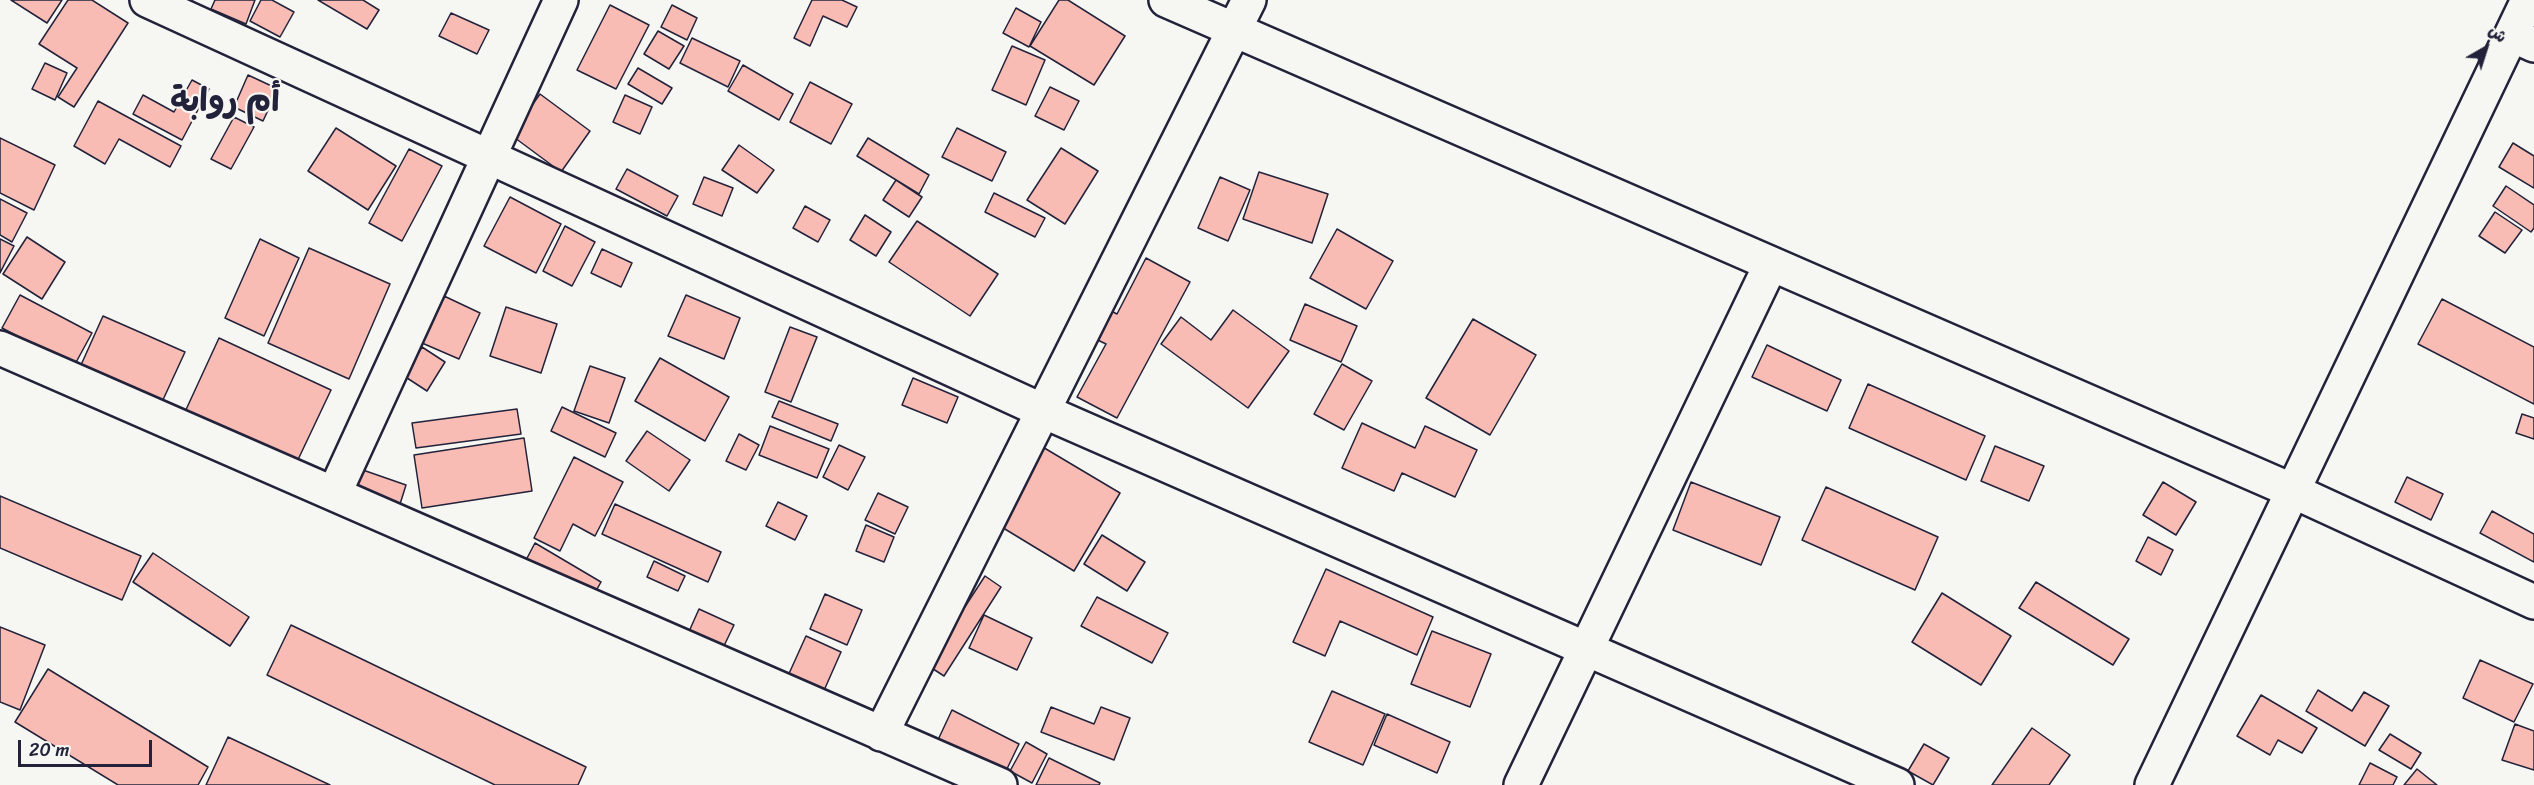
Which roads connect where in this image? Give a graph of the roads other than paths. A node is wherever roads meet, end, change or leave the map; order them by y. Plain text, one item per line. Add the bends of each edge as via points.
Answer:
1 (147, 0) edge
2 (561, 0) edge
3 (1167, 0) edge
4 (1249, 0) edge
5 (2529, 0) edge
6 (1234, 30) junction
7 (2523, 40) edge
8 (489, 158) junction
9 (1771, 264) junction
10 (0, 348) edge
11 (1043, 411) junction
12 (2294, 491) junction
13 (334, 494) junction
14 (2534, 602) edge
15 (1585, 648) junction
16 (881, 734) junction
17 (1000, 785) edge
18 (1521, 785) edge
19 (1897, 785) edge
20 (2152, 785) edge

1 - 8 street
2 - 8 street
3 - 6 street
4 - 6 street
5 - 7 street
6 - 9 street
6 - 11 street
7 - 12 street
8 - 11 street
8 - 13 street
9 - 12 street
9 - 15 street
10 - 13 street
11 - 15 street
11 - 16 street
12 - 14 street
12 - 20 street
13 - 16 street
15 - 18 street
15 - 19 street
16 - 17 street

